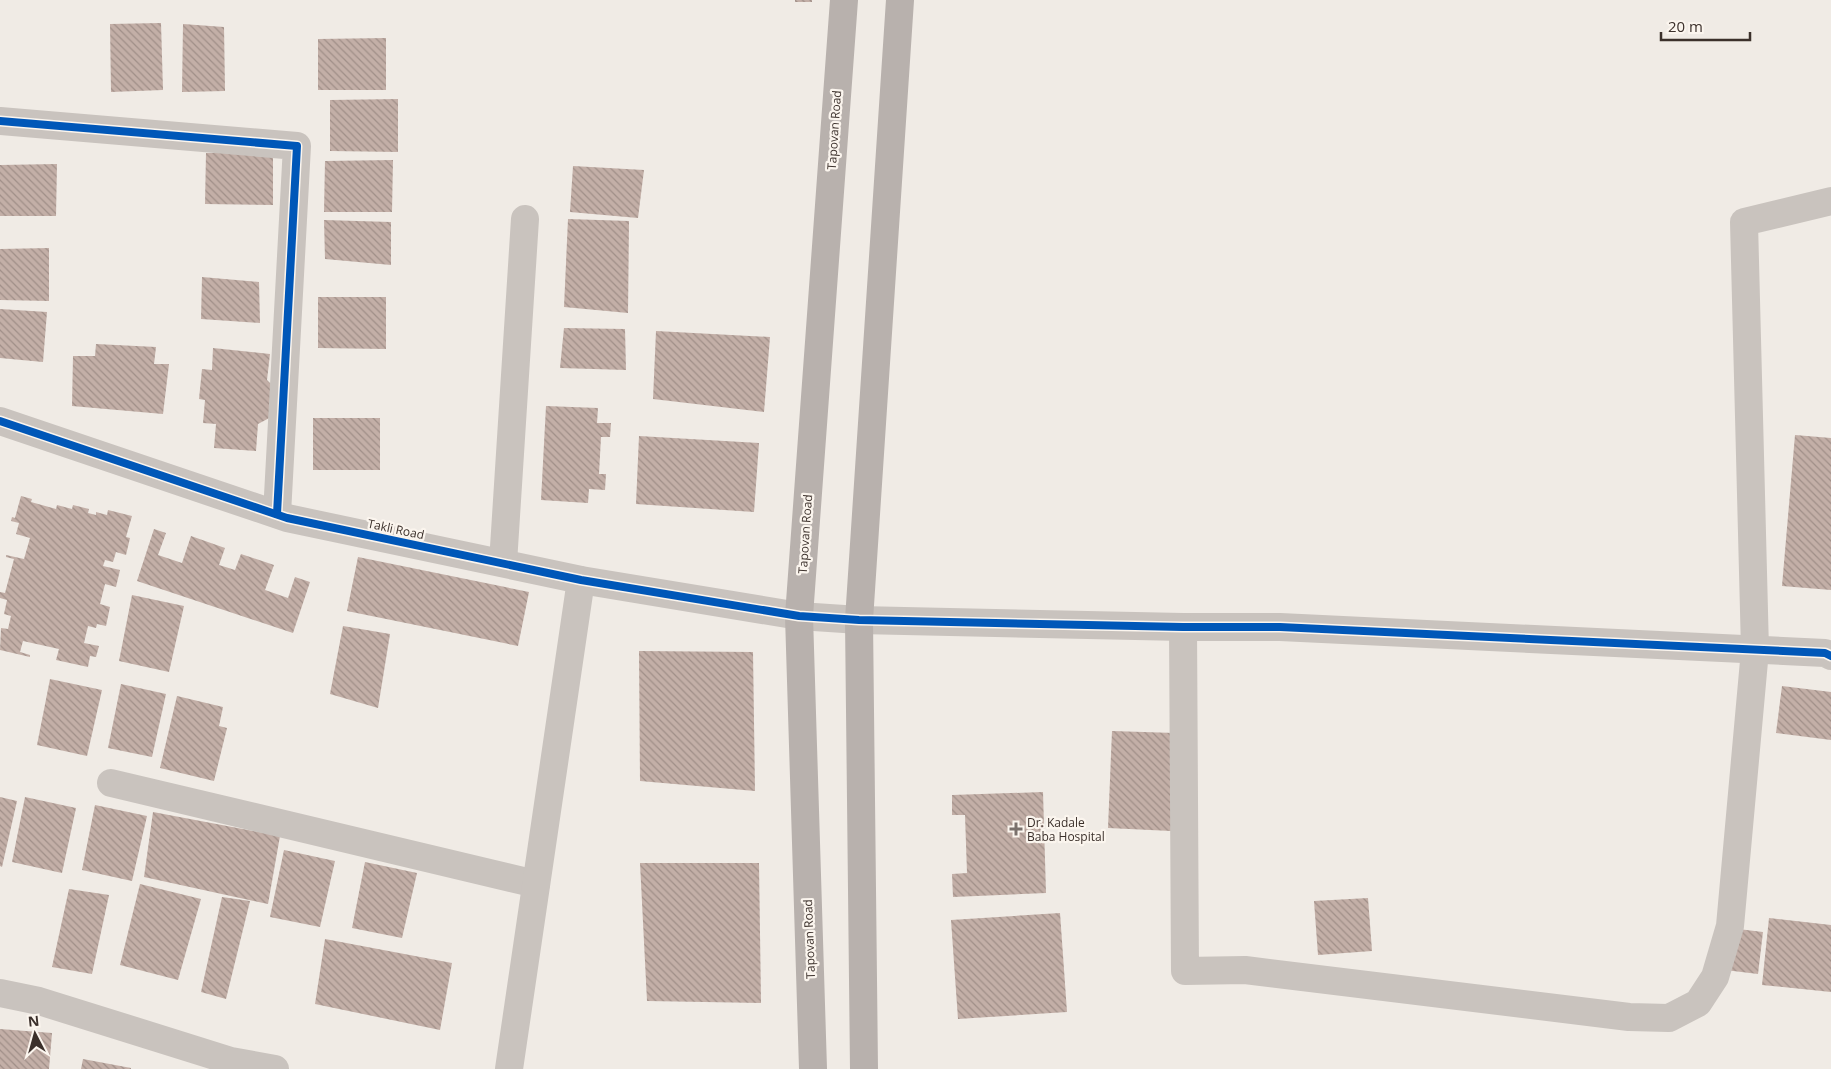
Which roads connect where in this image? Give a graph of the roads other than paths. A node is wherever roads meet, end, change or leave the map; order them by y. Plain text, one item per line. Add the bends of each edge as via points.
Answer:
1 (844, 0) edge
2 (900, 0) edge
3 (0, 121) edge
4 (1831, 201) edge
5 (524, 219) dead end
6 (0, 420) edge
7 (277, 514) junction
8 (503, 563) junction
9 (581, 580) junction
10 (799, 616) junction
11 (858, 620) junction
12 (1184, 628) junction
13 (1755, 650) junction
14 (1831, 656) edge
15 (111, 783) dead end
16 (536, 884) junction
17 (0, 992) edge
18 (230, 1065) edge
19 (275, 1069) edge
20 (509, 1069) edge
21 (813, 1069) edge
22 (864, 1069) edge

1 - 10 main road, Tapovan Road
2 - 11 main road
3 - 7 street via 296,146
4 - 13 street via 1744,222
5 - 8 street
6 - 7 street, Takli Road
7 - 8 street, Takli Road
8 - 9 street, Takli Road
9 - 10 street, Takli Road
9 - 16 street
10 - 11 street, Takli Road
10 - 21 main road, Tapovan Road
11 - 12 street, Takli Road
11 - 22 main road
12 - 13 street, Takli Road via 1280,627
12 - 13 street via 1185,971 1245,970 1629,1017 1669,1018 1698,1003 1715,977 1730,926
13 - 14 street, Takli Road via 1825,653
15 - 16 street
16 - 20 street
17 - 18 street via 39,1001
18 - 19 street

